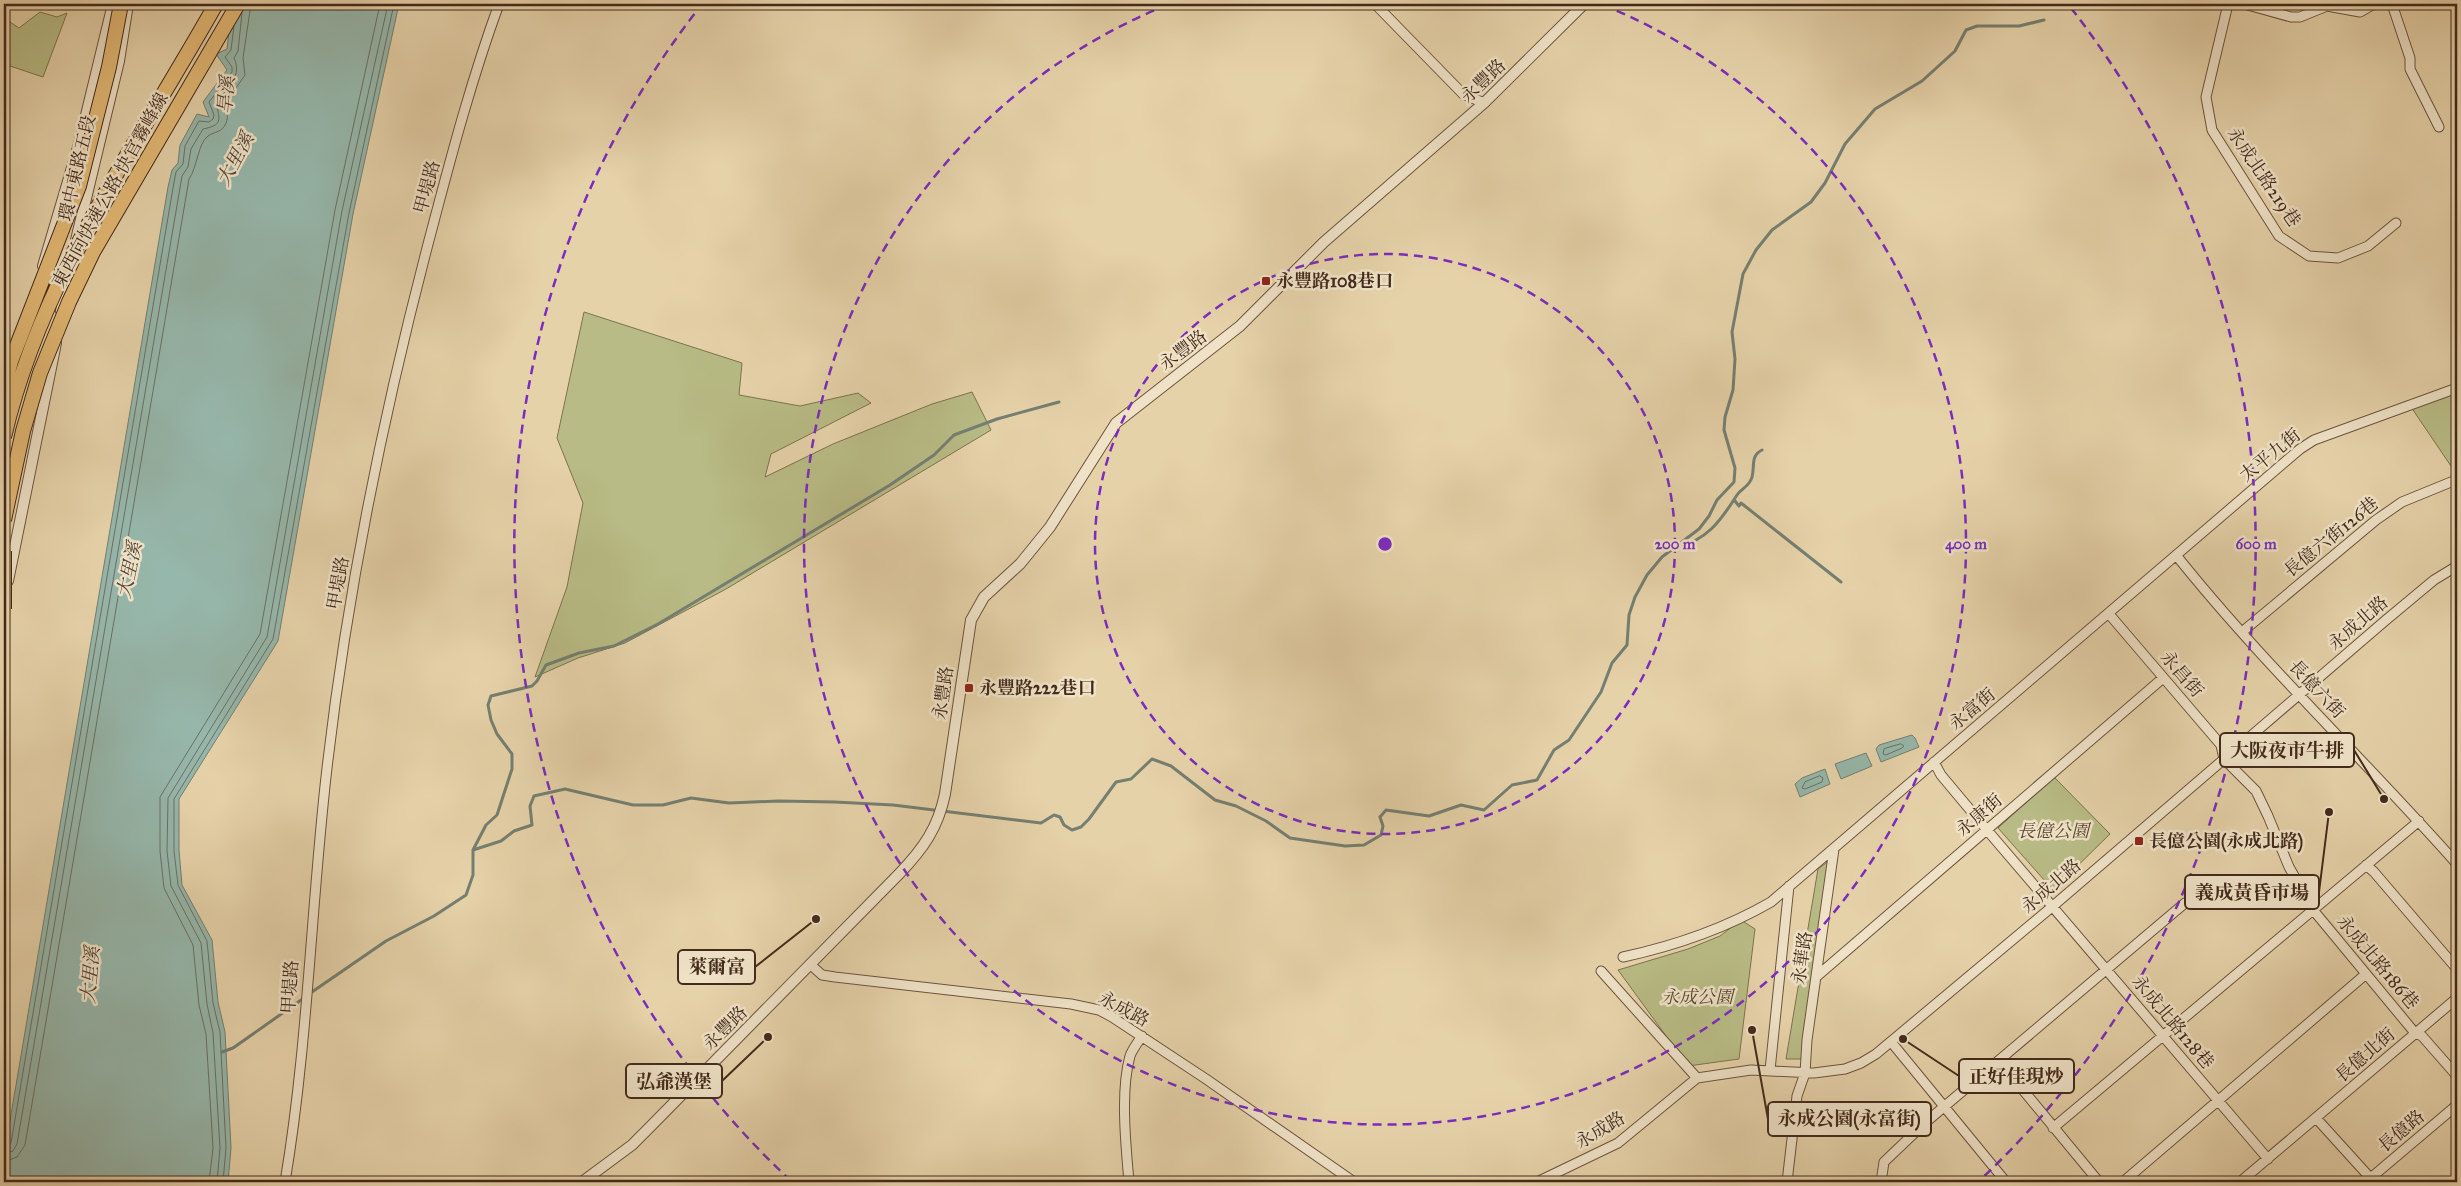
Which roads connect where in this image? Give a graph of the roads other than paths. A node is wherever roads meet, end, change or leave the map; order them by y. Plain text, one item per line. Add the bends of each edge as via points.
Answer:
1 (113, 4) edge
2 (121, 4) edge
3 (128, 4) edge
4 (216, 4) edge
5 (238, 4) edge
6 (499, 4) edge
7 (1375, 4) edge
8 (1584, 4) edge
9 (2228, 4) edge
10 (2244, 4) edge
11 (2374, 4) edge
12 (2392, 4) edge
13 (1484, 103) junction
14 (2439, 127) dead end
15 (2396, 223) dead end
16 (37, 290) junction
17 (62, 301) junction
18 (4, 388) edge
19 (2457, 388) edge
20 (4, 420) edge
21 (4, 437) edge
22 (2451, 482) dead end
23 (4, 520) edge
24 (4, 552) edge
25 (2176, 555) junction
26 (2457, 566) edge
27 (4, 604) edge
28 (4, 609) edge
29 (2109, 614) junction
30 (2242, 632) junction
31 (2163, 678) junction
32 (2300, 694) junction
33 (2224, 759) junction
34 (1934, 762) junction
35 (2419, 821) junction
36 (1987, 830) junction
37 (1834, 849) junction
38 (2457, 864) edge
39 (2366, 865) junction
40 (1789, 886) junction
41 (2185, 903) dead end
42 (2053, 906) junction
43 (2314, 911) junction
44 (1623, 957) dead end
45 (810, 964) junction
46 (2106, 968) junction
47 (2457, 969) edge
48 (1601, 971) dead end
49 (2366, 974) junction
50 (1816, 977) junction
51 (2457, 998) edge
52 (2416, 1033) junction
53 (2163, 1035) junction
54 (1142, 1036) junction
55 (1892, 1043) junction
56 (1999, 1061) junction
57 (1770, 1070) junction
58 (1805, 1073) junction
59 (2457, 1076) edge
60 (1697, 1078) junction
61 (2218, 1100) junction
62 (2457, 1105) edge
63 (1945, 1106) junction
64 (2316, 1118) junction
65 (2053, 1128) junction
66 (2268, 1159) junction
67 (2370, 1181) edge
68 (284, 1182) edge
69 (582, 1182) edge
70 (1129, 1182) edge
71 (1354, 1182) edge
72 (1537, 1182) edge
73 (1787, 1182) edge
74 (1881, 1182) edge
75 (2006, 1182) edge
76 (2099, 1182) edge
77 (2123, 1182) edge
78 (2240, 1182) edge

1 - 16 street, 環中東路五段 via 79,144 47,246
2 - 18 highway, bridge via 79,186 11,361
3 - 17 street, 環中東路五段 via 119,61
4 - 21 highway, 東西向快速公路 快官霧峰線, bridge via 106,190 53,294 16,388
5 - 23 highway, 東西向快速公路 快官霧峰線, bridge via 98,244 69,302 37,381
6 - 68 street, 甲堤路 via 468,96 413,300 354,579 327,766 298,1091
7 - 13 street via 1463,94
8 - 13 street, 永豐路
9 - 15 street, 永成北路219巷 via 2206,97 2212,130 2279,236 2309,256 2338,258 2368,246
10 - 11 street via 2300,17 2334,5 2360,12
12 - 14 street via 2410,58 2410,69
13 - 45 street, 永豐路 via 1324,242 1240,326 1110,431 1050,527 1020,564 984,597 971,620 939,819 920,852
16 - 17 street
16 - 20 street, 環中東路五段
17 - 27 street, 環中東路五段 via 53,365
19 - 25 street, 太平九街 via 2305,445
22 - 30 street, 長億六街126巷 via 2402,502 2376,520
24 - 28 highway, bridge
25 - 29 street, 永富街
25 - 30 street, 長億六街
26 - 32 street, 永成北路 via 2417,593
29 - 31 street, 永昌街
29 - 34 street, 永富街
30 - 32 street, 長億六街
31 - 33 street, 永昌街 via 2221,745
31 - 36 street, 永康街
32 - 33 street, 永成北路
32 - 35 street, 長億六街
33 - 42 street, 永成北路
33 - 43 street, 永成北路186巷 via 2256,791 2289,868
34 - 36 street, 永成北路128巷
34 - 37 street, 永富街
35 - 38 street, 長億六街
35 - 39 street
36 - 42 street, 永成北路128巷
36 - 50 street, 永康街
37 - 40 street, 永富街
37 - 50 street, 永華路
39 - 43 street via 2320,902
39 - 47 street
40 - 44 street, 永富街 via 1771,902 1727,924
40 - 57 street
41 - 46 street
42 - 46 street, 永成北路128巷
42 - 55 street, 永成北路
43 - 49 street, 永成北路186巷
43 - 53 street
45 - 54 street, 永成路 via 822,975 835,977 1086,1006 1112,1017
45 - 69 street, 永豐路 via 632,1145
46 - 53 street, 永成北路128巷
46 - 56 street
48 - 60 street
49 - 52 street, 永成北路186巷
49 - 61 street
50 - 58 street, 永華路
51 - 52 street, 長億北街
52 - 59 street, 永成北路186巷
52 - 64 street, 長億北街
53 - 61 street, 永成北路128巷
53 - 65 street
54 - 70 street via 1130,1056 1126,1095 1124,1126
54 - 71 street, 永成路
55 - 58 street, 永成北路 via 1861,1063
55 - 63 street
56 - 63 street
56 - 65 street
57 - 58 street, 永成路
57 - 60 street, 永成路 via 1744,1070
58 - 73 street via 1797,1096
60 - 72 street, 永成路 via 1618,1143
61 - 66 street, 永成北路128巷
61 - 77 street
62 - 67 street, 長億路
63 - 74 street via 1884,1162
63 - 75 street
64 - 66 street, 長億北街
64 - 67 street
65 - 76 street
66 - 78 street, 長億北街

